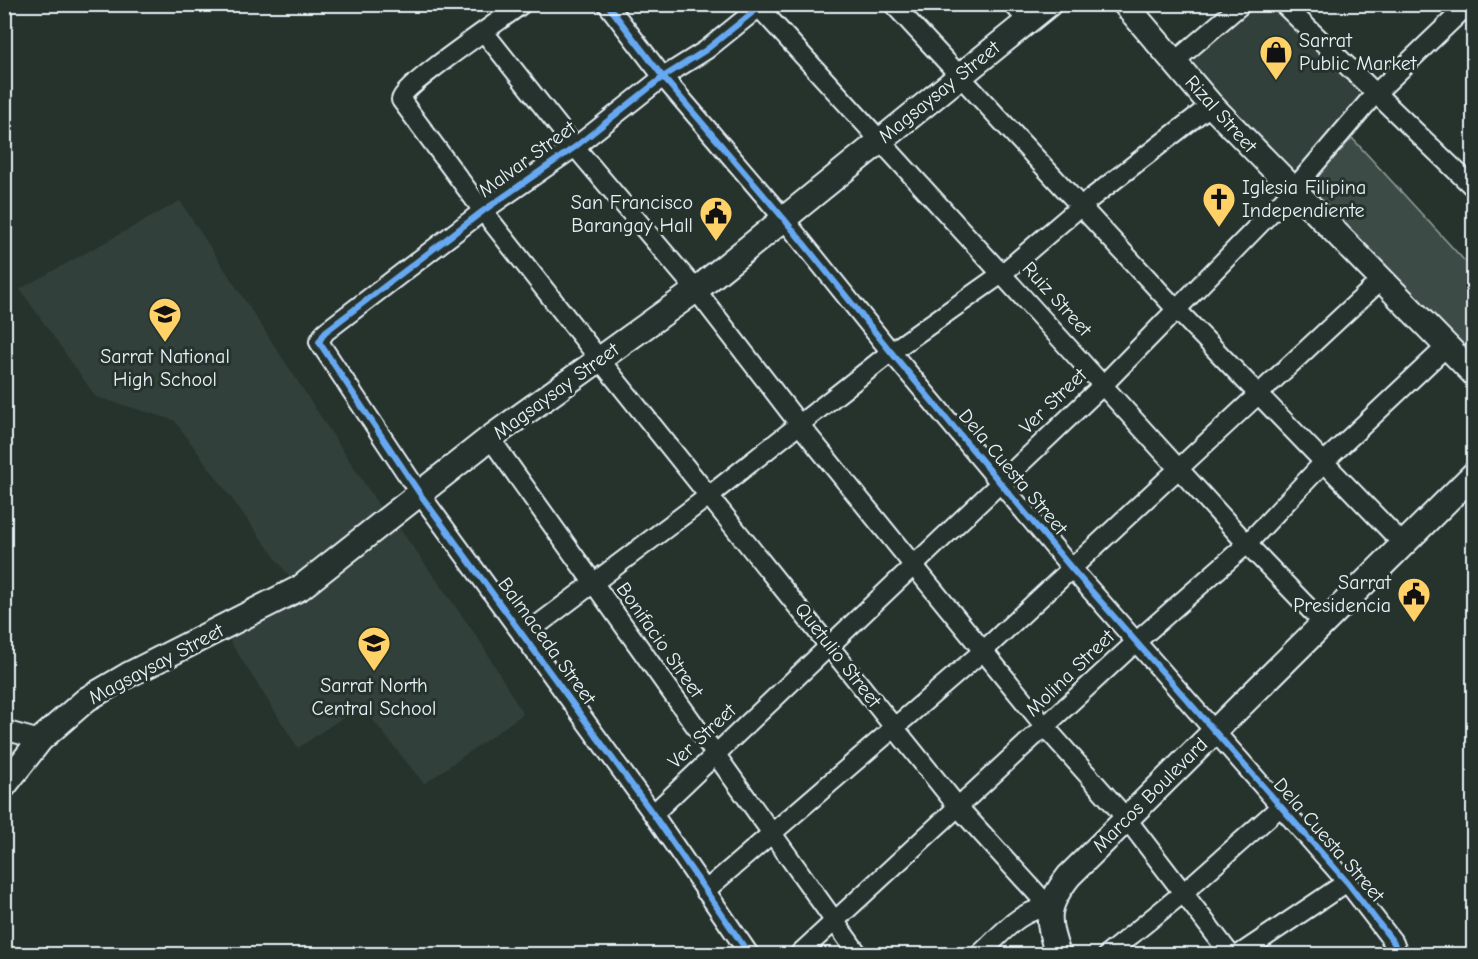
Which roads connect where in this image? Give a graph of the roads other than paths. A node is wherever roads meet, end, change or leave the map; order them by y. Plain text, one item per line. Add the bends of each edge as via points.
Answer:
1 (522, 4) edge
2 (608, 4) edge
3 (893, 4) edge
4 (1048, 4) edge
5 (1125, 4) edge
6 (1242, 4) edge
7 (1283, 4) edge
8 (1469, 4) edge
9 (759, 6) edge
10 (1020, 12) edge
11 (484, 32) junction
12 (1174, 62) junction
13 (959, 74) junction
14 (663, 77) junction
15 (1374, 95) junction
16 (1211, 105) junction
17 (881, 139) junction
18 (575, 147) junction
19 (1473, 188) edge
20 (1292, 191) junction
21 (1081, 206) junction
22 (483, 211) junction
23 (784, 219) junction
24 (1003, 273) junction
25 (1382, 280) junction
26 (696, 290) junction
27 (1176, 309) junction
28 (1447, 346) junction
29 (320, 347) joint
30 (891, 352) junction
31 (600, 360) junction
32 (1473, 374) edge
33 (1103, 385) junction
34 (1258, 393) junction
35 (799, 424) junction
36 (490, 438) junction
37 (1324, 462) junction
38 (1181, 470) junction
39 (1473, 474) edge
40 (1000, 482) junction
41 (420, 494) junction
42 (710, 495) junction
43 (1247, 544) junction
44 (1403, 544) junction
45 (914, 566) junction
46 (1073, 570) junction
47 (593, 585) junction
48 (1324, 624) junction
49 (523, 636) junction
50 (1137, 642) junction
51 (831, 645) junction
52 (983, 651) junction
53 (896, 728) junction
54 (1047, 728) junction
55 (4, 730) edge
56 (1213, 732) junction
57 (40, 740) junction
58 (714, 756) junction
59 (4, 786) edge
60 (958, 807) junction
61 (1280, 807) junction
62 (653, 814) junction
63 (1126, 819) junction
64 (771, 835) junction
65 (1347, 882) junction
66 (705, 891) junction
67 (1183, 893) junction
68 (1050, 908) junction
69 (835, 922) junction
70 (749, 954) edge
71 (799, 954) edge
72 (858, 954) edge
73 (980, 954) edge
74 (1058, 954) edge
75 (1108, 954) edge
76 (1230, 954) edge
77 (1240, 954) edge
78 (1398, 954) edge

1 - 11 street
2 - 14 street, Dela Cuesta Street
3 - 13 street
4 - 10 main road, Magsaysay Street
5 - 12 main road, Rizal Street
6 - 12 street
7 - 15 street
8 - 15 street, Ver Street
9 - 14 street, Malvar Street via 706,50
9 - 17 street, Ruiz Street
10 - 13 main road, Magsaysay Street
11 - 18 street
11 - 22 street, Quetulio Street via 430,70 401,97
12 - 16 main road, Rizal Street
13 - 17 main road, Magsaysay Street
13 - 21 street
14 - 18 street, Malvar Street
14 - 23 street, Dela Cuesta Street
15 - 19 street
15 - 20 street, Ver Street
16 - 20 main road, Rizal Street
16 - 21 street
17 - 23 main road, Magsaysay Street
17 - 24 street, Ruiz Street
18 - 22 street, Malvar Street
18 - 26 street
20 - 25 main road, Rizal Street
20 - 27 street, Ver Street
21 - 24 street
21 - 27 street
22 - 29 street, Malvar Street via 325,332
22 - 31 street, Quetulio Street
23 - 26 main road, Magsaysay Street
23 - 30 street, Dela Cuesta Street
24 - 30 street
24 - 33 street, Ruiz Street
25 - 28 main road, Rizal Street
25 - 34 street
26 - 31 main road, Magsaysay Street
26 - 35 street
27 - 33 street, Ver Street
27 - 34 street
28 - 32 main road, Rizal Street
28 - 37 street, Molina Street
29 - 41 street, Balmaceda Street
30 - 35 street
30 - 40 street, Dela Cuesta Street
31 - 36 main road, Magsaysay Street
31 - 42 street, Quetulio Street
33 - 38 street, Ruiz Street
33 - 40 street, Ver Street
34 - 37 street
34 - 38 street
35 - 42 street
35 - 45 street
36 - 41 main road, Magsaysay Street
36 - 47 street, Bonifacio Street
37 - 43 street, Molina Street
37 - 44 street
38 - 43 street, Ruiz Street
38 - 46 street
39 - 44 main road, Marcos Boulevard
40 - 45 street, Ver Street
40 - 46 street, Dela Cuesta Street
41 - 49 street, Balmaceda Street
41 - 57 main road, Magsaysay Street via 300,588 103,689
42 - 47 street
42 - 51 street, Quetulio Street
43 - 48 street, Ruiz Street
43 - 50 street, Molina Street
44 - 48 main road, Marcos Boulevard
45 - 51 street, Ver Street
45 - 52 street
46 - 50 street, Dela Cuesta Street
46 - 52 street
47 - 49 street
47 - 58 street, Bonifacio Street
48 - 56 main road, Marcos Boulevard
49 - 62 street, Balmaceda Street
50 - 54 street, Molina Street
50 - 56 street, Dela Cuesta Street
51 - 53 street, Quetulio Street
51 - 58 street, Ver Street
52 - 53 street
52 - 54 street
53 - 60 street, Quetulio Street
53 - 64 street
54 - 60 street, Molina Street
54 - 63 street
55 - 57 street
56 - 61 street, Dela Cuesta Street
56 - 63 main road, Marcos Boulevard
57 - 59 main road, Magsaysay Street
58 - 62 street, Ver Street
58 - 64 street, Bonifacio Street
60 - 68 street, Quetulio Street
60 - 69 street, Molina Street
61 - 65 street, Dela Cuesta Street
61 - 67 street
62 - 66 street, Balmaceda Street
63 - 67 street
63 - 68 main road, Marcos Boulevard via 1069,876 1053,896
64 - 66 street
64 - 69 street, Bonifacio Street
65 - 77 street
65 - 78 street, Dela Cuesta Street via 1394,943
66 - 70 street, Balmaceda Street
67 - 75 street
67 - 76 street
68 - 73 street via 1025,913
68 - 74 main road via 1049,926
69 - 71 street, Molina Street
69 - 72 street, Bonifacio Street

